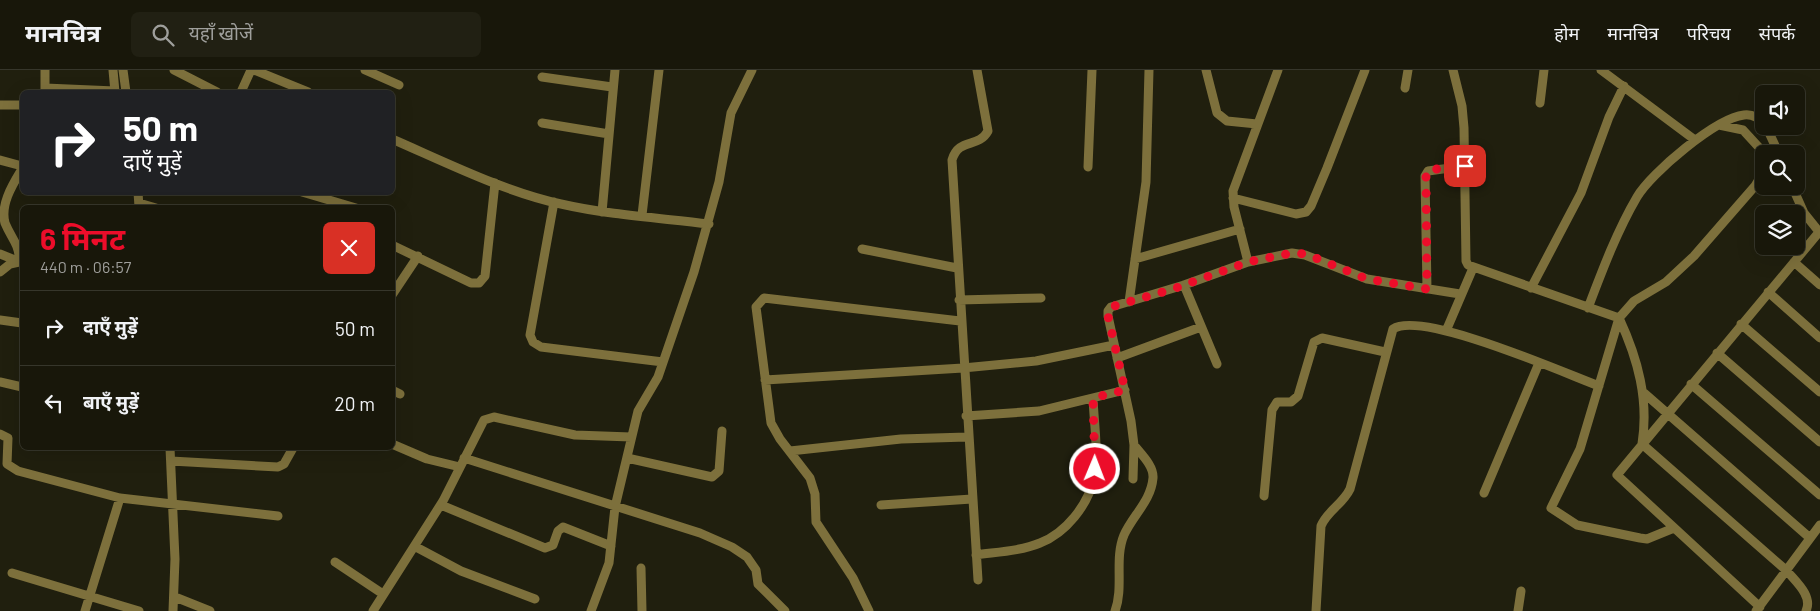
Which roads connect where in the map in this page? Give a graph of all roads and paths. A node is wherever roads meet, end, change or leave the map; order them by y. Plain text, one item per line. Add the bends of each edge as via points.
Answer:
1 (45, 70) edge
2 (113, 70) edge
3 (174, 70) edge
4 (252, 70) edge
5 (365, 70) edge
6 (615, 70) edge
7 (659, 70) edge
8 (752, 70) edge
9 (977, 70) edge
10 (1092, 70) edge
11 (1149, 70) edge
12 (1206, 70) edge
13 (1278, 70) edge
14 (1365, 70) edge
15 (1408, 70) edge
16 (1453, 70) edge
17 (1544, 70) edge
18 (1601, 70) edge
19 (126, 72) edge
20 (542, 77) dead end
21 (399, 85) dead end
22 (1624, 86) junction
23 (612, 87) junction
24 (1405, 88) dead end
25 (45, 90) edge
26 (115, 90) edge
27 (126, 90) edge
28 (213, 90) edge
29 (242, 90) edge
30 (303, 90) edge
31 (1540, 103) dead end
32 (0, 105) edge
33 (20, 105) edge
34 (1755, 117) edge
35 (542, 123) dead end
36 (1257, 124) junction
37 (1719, 125) junction
38 (609, 134) junction
39 (1695, 140) junction
40 (395, 141) edge
41 (1756, 145) edge
42 (0, 160) edge
43 (1465, 166) junction
44 (20, 167) edge
45 (1088, 167) dead end
46 (20, 172) edge
47 (496, 183) junction
48 (1755, 186) edge
49 (312, 195) edge
50 (1796, 195) edge
51 (1233, 198) junction
52 (554, 202) junction
53 (346, 205) edge
54 (602, 212) junction
55 (642, 215) junction
56 (709, 224) junction
57 (1240, 230) junction
58 (1820, 232) edge
59 (395, 246) edge
60 (862, 249) dead end
61 (0, 254) edge
62 (20, 256) edge
63 (418, 256) junction
64 (1135, 259) junction
65 (20, 262) edge
66 (20, 262) edge
67 (1248, 262) junction
68 (1794, 262) junction
69 (957, 268) junction
70 (1473, 268) junction
71 (0, 272) edge
72 (1184, 285) junction
73 (1820, 285) edge
74 (1531, 288) junction
75 (1427, 289) junction
76 (395, 290) edge
77 (1768, 292) junction
78 (1460, 294) junction
79 (1041, 298) dead end
80 (959, 300) junction
81 (1130, 302) junction
82 (1588, 308) junction
83 (1619, 318) junction
84 (0, 320) edge
85 (960, 321) junction
86 (20, 323) edge
87 (1741, 324) junction
88 (1201, 326) junction
89 (1446, 331) junction
90 (1820, 338) edge
91 (1114, 346) junction
92 (1385, 352) junction
93 (1717, 353) junction
94 (1117, 358) junction
95 (663, 362) junction
96 (1539, 363) junction
97 (1217, 364) dead end
98 (963, 368) junction
99 (765, 380) junction
100 (0, 382) edge
101 (1691, 384) junction
102 (1599, 386) junction
103 (20, 387) edge
104 (1125, 390) junction
105 (1820, 392) edge
106 (1644, 393) junction
107 (1093, 398) junction
108 (1667, 413) junction
109 (966, 416) junction
110 (722, 431) dead end
111 (0, 434) edge
112 (631, 437) junction
113 (967, 437) junction
114 (1820, 442) edge
115 (1642, 444) junction
116 (395, 445) edge
117 (1134, 445) junction
118 (170, 450) edge
119 (291, 450) edge
120 (790, 451) junction
121 (464, 458) junction
122 (627, 458) junction
123 (171, 461) junction
124 (460, 467) junction
125 (1133, 479) dead end
126 (1484, 493) dead end
127 (1820, 495) edge
128 (1264, 496) dead end
129 (120, 498) junction
130 (972, 499) junction
131 (171, 503) junction
132 (881, 505) dead end
133 (441, 506) junction
134 (615, 507) junction
135 (278, 516) dead end
136 (1820, 525) edge
137 (1674, 528) junction
138 (1810, 538) junction
139 (611, 546) junction
140 (416, 547) junction
141 (976, 556) junction
142 (335, 562) dead end
143 (641, 568) dead end
144 (1788, 571) junction
145 (12, 573) dead end
146 (978, 580) dead end
147 (1521, 591) dead end
148 (382, 594) junction
149 (90, 596) junction
150 (175, 597) junction
151 (535, 600) dead end
152 (1758, 609) edge
153 (1810, 609) edge
154 (85, 611) edge
155 (139, 611) edge
156 (173, 611) edge
157 (210, 611) edge
158 (373, 611) edge
159 (591, 611) edge
160 (642, 611) edge
161 (785, 611) edge
162 (869, 611) edge
163 (1115, 611) edge
164 (1316, 611) edge
165 (1518, 611) edge

1 - 25 street
2 - 26 street
3 - 28 street
4 - 29 street
4 - 30 street
5 - 21 street
6 - 23 street
7 - 55 street
8 - 56 street via 731,113
9 - 69 street via 988,126 985,136 960,146 952,160
10 - 45 street
11 - 64 street via 1146,182
12 - 36 street via 1217,114 1227,120
13 - 36 street
14 - 51 street via 1327,168 1306,212 1296,214
15 - 24 street
16 - 43 street via 1462,106
17 - 31 street
18 - 22 street
19 - 27 street
20 - 23 street
22 - 39 street
22 - 74 street via 1581,193
23 - 38 street
32 - 33 street
34 - 37 street via 1745,114
35 - 38 street
36 - 51 street via 1235,183
37 - 39 street
37 - 41 street via 1742,130
38 - 54 street
39 - 82 street via 1654,176 1636,198
40 - 47 street
42 - 44 street
43 - 70 street via 1466,261
43 - 75 street via 1428,170 1426,176
46 - 62 street via 3,206 4,221 18,244
47 - 52 street
47 - 63 street via 483,281 470,283
48 - 83 street via 1694,256 1666,282 1634,301
49 - 53 street
50 - 58 street via 1804,214
51 - 57 street
52 - 54 street
52 - 95 street via 530,335 533,342 541,347
54 - 55 street
55 - 56 street
56 - 95 street
57 - 64 street
57 - 67 street
58 - 68 street
59 - 63 street
60 - 69 street
61 - 65 street
63 - 76 street
64 - 81 street
66 - 71 street via 14,262
67 - 72 street
67 - 75 street via 1292,253 1306,254 1367,279
68 - 73 street
68 - 77 street
69 - 80 street
70 - 74 street
70 - 78 street
72 - 81 street
72 - 88 street
74 - 82 street
75 - 78 street
77 - 87 street
77 - 90 street
78 - 89 street
79 - 80 street
80 - 85 street
81 - 91 street via 1116,305 1108,311
82 - 83 street
83 - 102 street
83 - 106 street
84 - 86 street
85 - 98 street
85 - 99 street via 764,298 756,307 755,315
87 - 93 street
87 - 105 street
88 - 94 street
88 - 97 street
89 - 92 street via 1398,325 1390,334
89 - 96 street
91 - 94 street
91 - 98 street via 1036,361
92 - 128 street via 1322,338 1314,342 1298,396 1291,402 1277,402 1272,410
92 - 164 street via 1350,489 1321,526
93 - 101 street
93 - 114 street
94 - 104 street
95 - 112 street via 638,410
96 - 102 street
96 - 126 street
98 - 99 street
98 - 109 street
99 - 120 street via 771,423
100 - 103 street
101 - 108 street
101 - 127 street
102 - 137 street via 1580,449 1551,508 1577,525 1640,538 1647,539
104 - 107 street
104 - 117 street
106 - 108 street
106 - 115 street
107 - 109 street via 1025,413
107 - 141 street via 1094,479 1077,514 1057,534 1038,544
108 - 115 street
108 - 138 street
109 - 113 street
110 - 122 street via 719,471 712,477
111 - 129 street via 8,438 8,464 12,469
112 - 121 street via 576,435 494,417 480,425
112 - 122 street
113 - 120 street via 901,438
113 - 130 street
115 - 137 street via 1618,476
115 - 144 street
116 - 124 street via 427,459
117 - 125 street
117 - 163 street via 1150,466 1153,478 1144,505 1124,534
118 - 123 street
119 - 123 street via 284,464 278,467
120 - 162 street via 813,485 816,522
121 - 124 street
121 - 134 street
122 - 134 street
123 - 131 street
124 - 133 street
129 - 131 street
129 - 149 street
130 - 132 street
130 - 141 street
131 - 135 street
131 - 150 street
133 - 139 street via 546,548 553,545 558,531 563,528
133 - 140 street
134 - 139 street
134 - 161 street via 700,533 732,547 750,561 756,570 758,584
136 - 138 street
137 - 152 street
138 - 144 street
139 - 159 street via 605,577
140 - 148 street
140 - 151 street via 460,572
141 - 146 street
142 - 148 street
143 - 160 street
144 - 152 street
144 - 153 street via 1807,596
145 - 149 street
147 - 165 street
148 - 158 street
149 - 154 street
149 - 155 street
150 - 156 street
150 - 157 street

